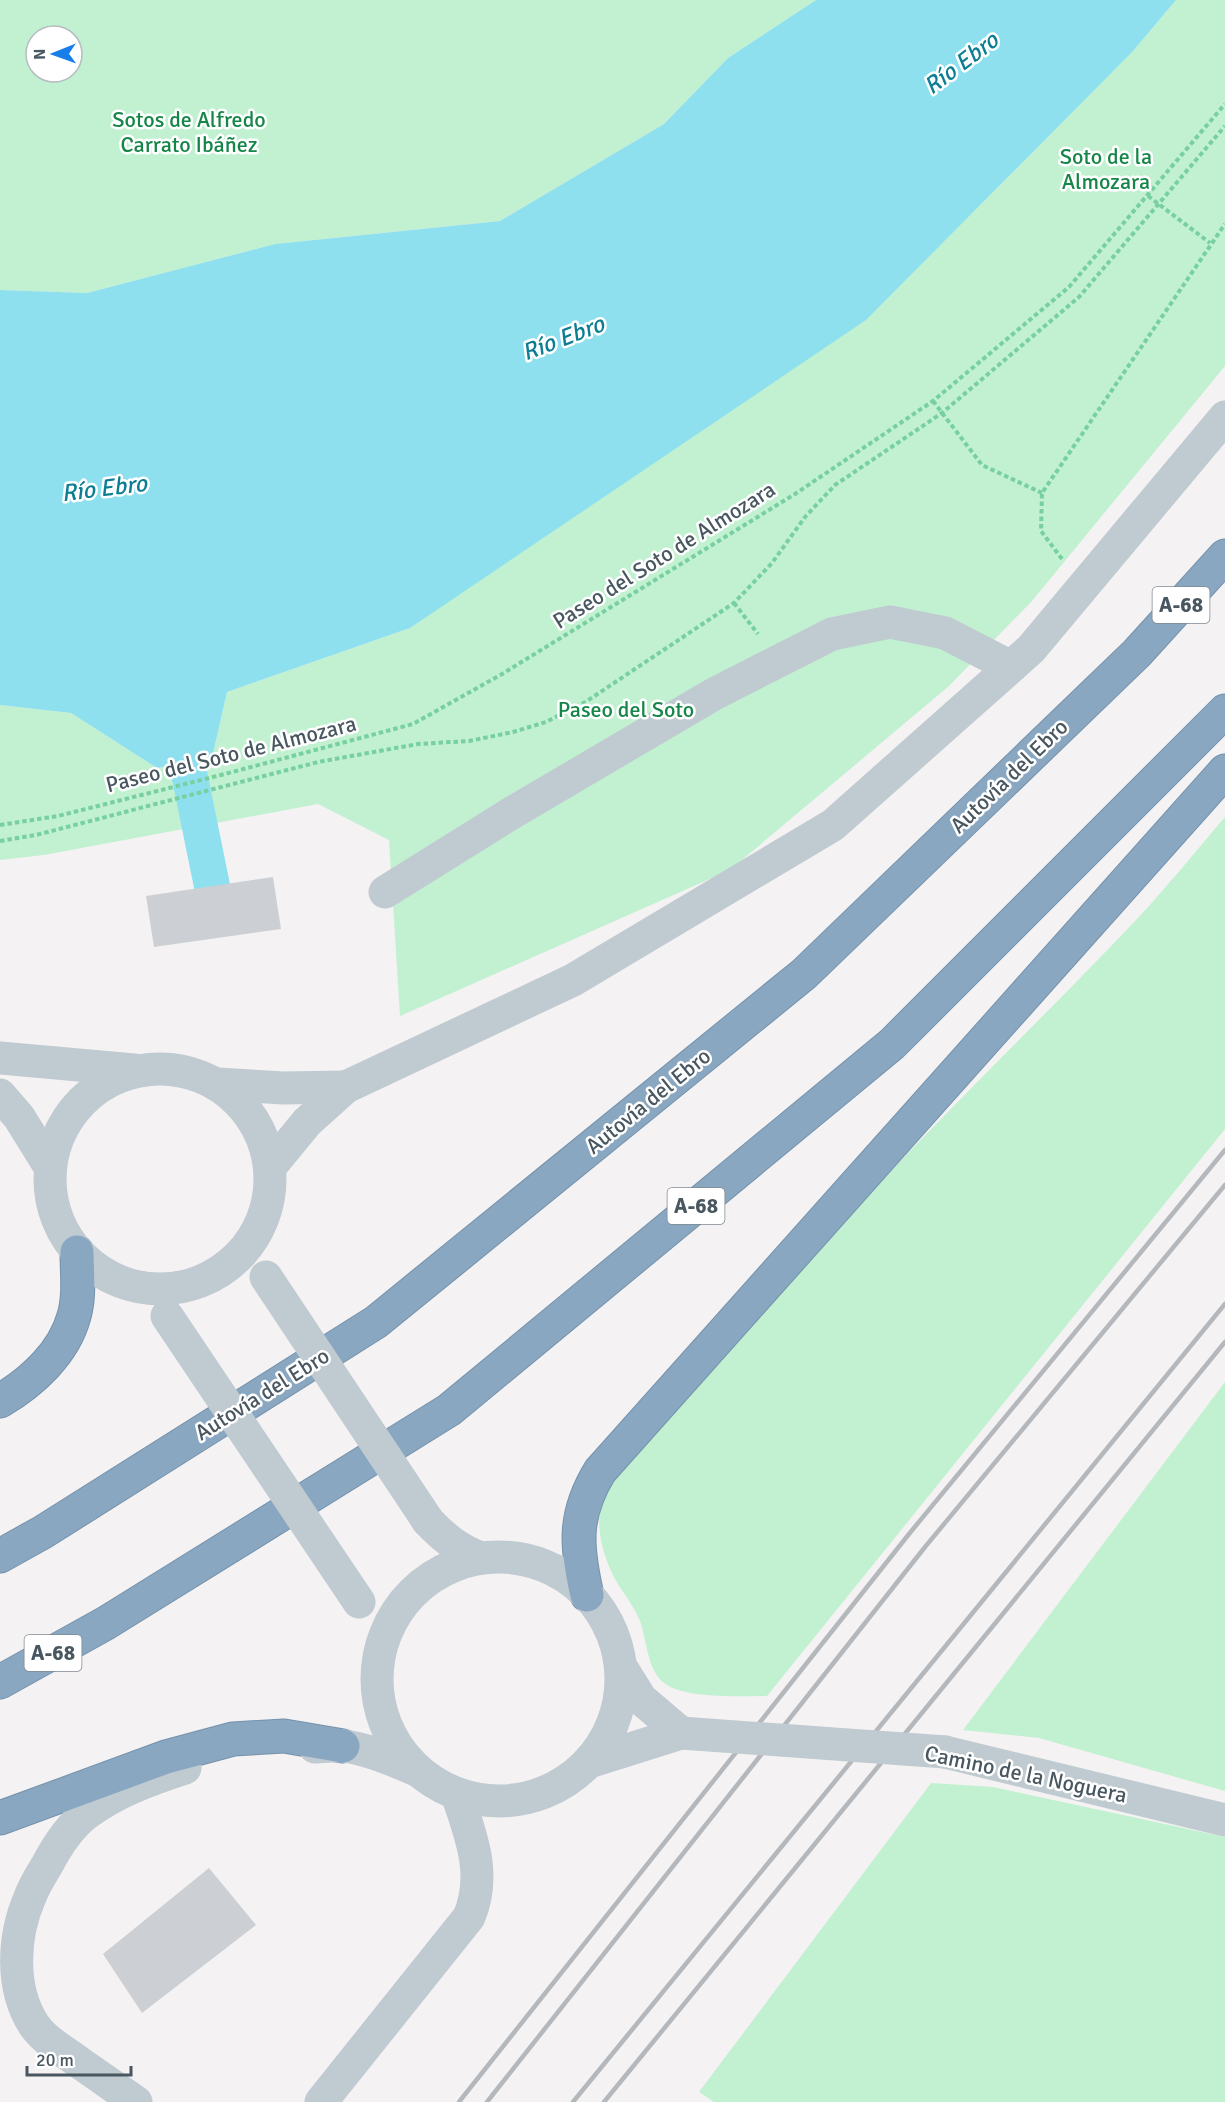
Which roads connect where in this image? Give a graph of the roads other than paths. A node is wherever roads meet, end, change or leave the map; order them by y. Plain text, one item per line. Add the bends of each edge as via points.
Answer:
1 (1225, 417) edge
2 (1225, 556) edge
3 (1011, 667) junction
4 (1225, 711) edge
5 (1225, 771) edge
6 (385, 892) dead end
7 (0, 1058) edge
8 (136, 1070) junction
9 (217, 1084) junction
10 (346, 1087) junction
11 (0, 1095) edge
12 (50, 1167) junction
13 (270, 1167) junction
14 (254, 1237) junction
15 (77, 1252) junction
16 (138, 1287) junction
17 (0, 1401) edge
18 (0, 1556) edge
19 (481, 1558) junction
20 (587, 1595) junction
21 (379, 1661) junction
22 (621, 1667) junction
23 (0, 1682) edge
24 (681, 1733) junction
25 (343, 1746) junction
26 (589, 1762) junction
27 (418, 1771) junction
28 (457, 1794) junction
29 (0, 1818) edge
30 (1225, 1820) edge
31 (136, 2102) edge
32 (321, 2102) edge

1 - 3 street via 1031,649
2 - 18 highway, Autovía del Ebro / A-68 via 1137,653 794,982 376,1322
3 - 6 street via 945,633 890,622 832,634 714,694
3 - 10 street via 833,825 573,980
4 - 23 highway, A-68 via 892,1044 449,1410 106,1623
5 - 20 highway via 600,1471 583,1505 579,1526 578,1545
7 - 8 street
8 - 9 street via 170,1068
8 - 12 street via 94,1089 78,1105 64,1124
9 - 10 street
9 - 13 street via 254,1119 265,1142
10 - 13 street via 307,1122
11 - 12 street via 19,1117
12 - 15 street via 55,1212
13 - 14 street via 265,1215
14 - 16 street via 224,1269 204,1280 160,1290
14 - 19 street, bridge via 266,1277 428,1521 450,1542
15 - 16 street via 95,1268
15 - 17 highway via 78,1296 60,1349 42,1369
16 - 21 street, bridge via 167,1316 359,1602 369,1621
19 - 20 street via 510,1557 539,1563 565,1576
19 - 21 street via 433,1576 413,1593 397,1612
20 - 22 street via 610,1629
21 - 27 street via 378,1691 384,1721 398,1748
22 - 24 street via 641,1699
22 - 26 street via 619,1702 609,1734
24 - 26 street, Camino de la Noguera
24 - 30 street, Camino de la Noguera, bridge via 945,1752
25 - 27 street
25 - 29 highway via 284,1736 233,1739 166,1757
25 - 31 street via 232,1754 153,1779 85,1814 55,1850 30,1896 20,1927 17,1980 24,2005 49,2041
26 - 28 street via 567,1781 542,1794 514,1801 485,1801
27 - 28 street
28 - 32 street via 478,1864 475,1903 469,1917

